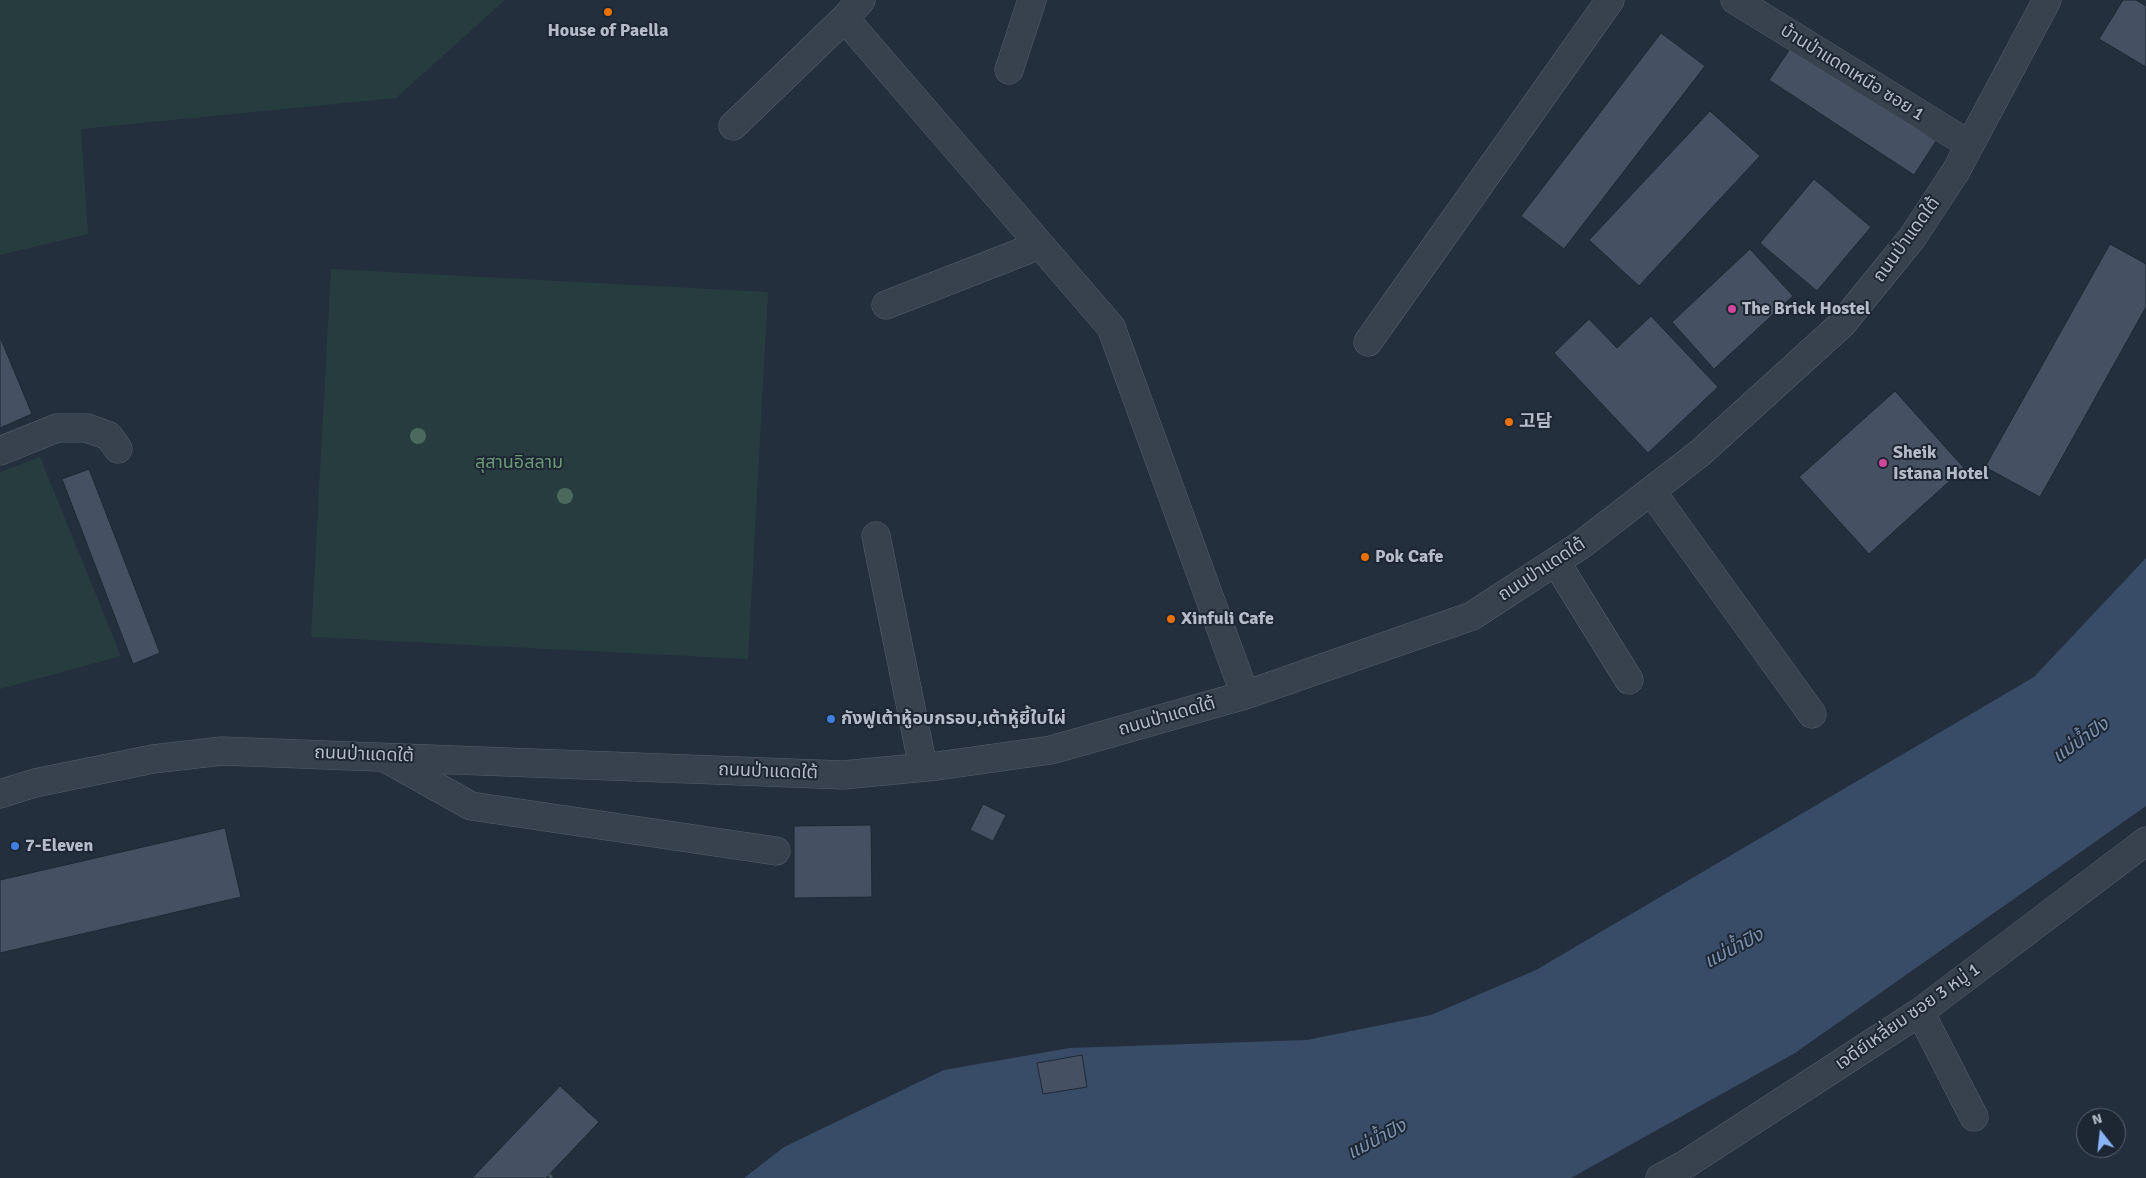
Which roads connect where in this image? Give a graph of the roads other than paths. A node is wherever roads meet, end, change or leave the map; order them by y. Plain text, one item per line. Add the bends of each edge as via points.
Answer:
1 (1032, 0) edge
2 (1610, 0) edge
3 (1735, 0) edge
4 (2047, 0) edge
5 (853, 9) edge
6 (1009, 70) dead end
7 (733, 126) dead end
8 (1970, 145) junction
9 (1040, 245) junction
10 (886, 305) dead end
11 (1368, 342) dead end
12 (118, 449) dead end
13 (0, 451) edge
14 (1651, 491) junction
15 (876, 536) dead end
16 (1556, 562) junction
17 (1629, 680) dead end
18 (1245, 695) junction
19 (1812, 714) dead end
20 (381, 756) junction
21 (923, 767) junction
22 (0, 794) edge
23 (2146, 841) edge
24 (776, 851) dead end
25 (1920, 1012) junction
26 (1974, 1117) dead end
27 (1688, 1171) edge
28 (1660, 1178) edge

1 - 6 street
2 - 11 street
3 - 8 street, บ้านป่าแดดเหนือ ซอย 1
4 - 8 street, ถนนป่าแดดใต้
5 - 7 street
5 - 9 street
8 - 14 street, ถนนป่าแดดใต้ via 1912,238 1842,324 1700,454
9 - 10 street
9 - 18 street via 1111,327
12 - 13 street via 108,436 87,428 57,428
14 - 16 street, ถนนป่าแดดใต้
14 - 19 street
15 - 21 street
16 - 17 street
16 - 18 street, ถนนป่าแดดใต้ via 1472,616
18 - 21 street, ถนนป่าแดดใต้ via 1051,750
20 - 21 street, ถนนป่าแดดใต้ via 843,775
20 - 22 street, ถนนป่าแดดใต้ via 222,751 153,759 35,783
20 - 24 street via 471,806
23 - 25 street, เจดีย์เหลี่ยม ซอย 3 หมู่ 1
25 - 26 street
25 - 27 street, เจดีย์เหลี่ยม ซอย 3 หมู่ 1
27 - 28 street, เจดีย์เหลี่ยม ซอย 3 หมู่ 1

